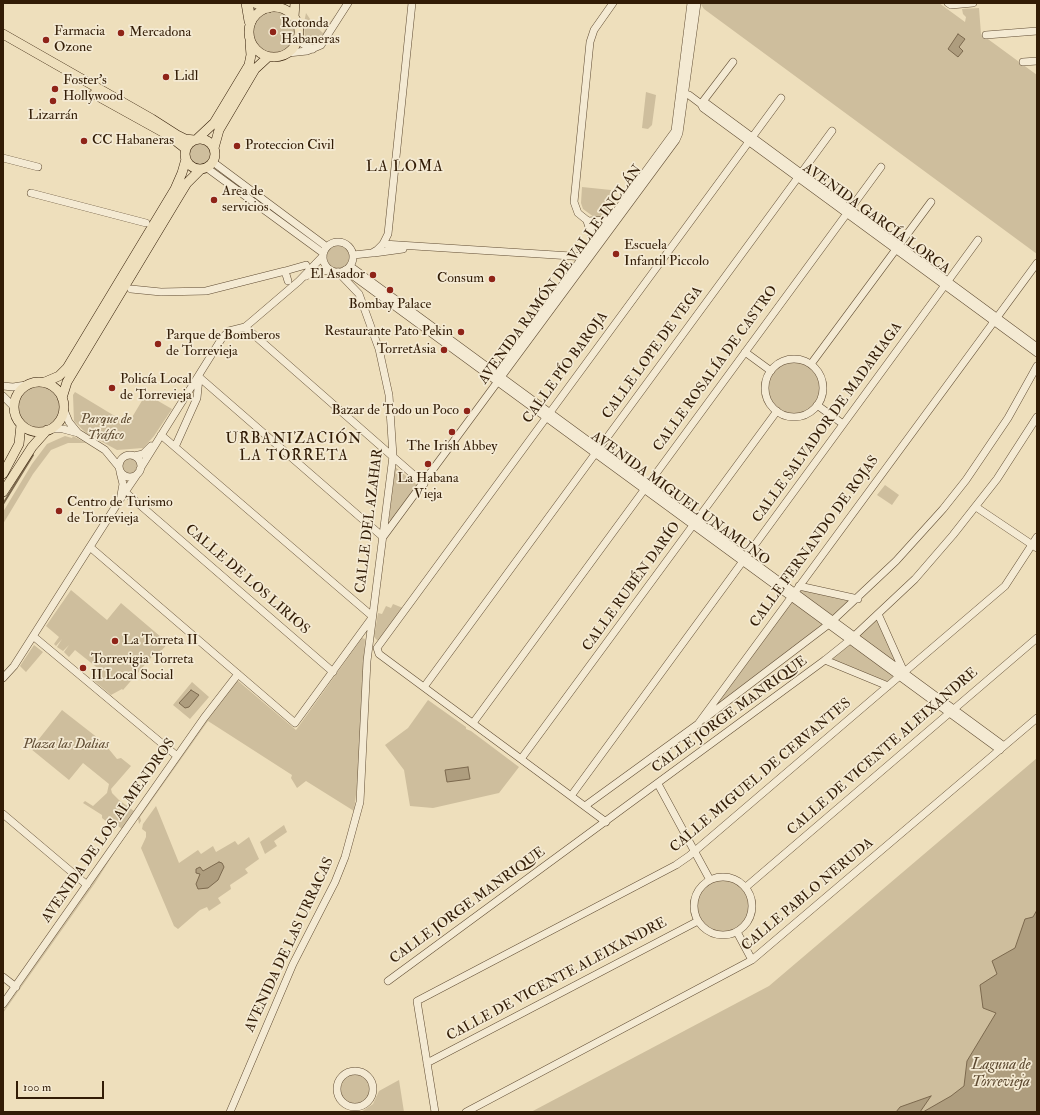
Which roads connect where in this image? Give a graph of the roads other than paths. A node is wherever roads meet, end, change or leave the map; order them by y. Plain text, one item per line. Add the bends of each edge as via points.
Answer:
1 (247, 3) edge
2 (256, 3) edge
3 (295, 3) edge
4 (348, 3) edge
5 (412, 3) edge
6 (613, 3) edge
7 (691, 3) edge
8 (696, 3) edge
9 (948, 3) edge
10 (973, 3) edge
11 (274, 5) edge
12 (294, 17) junction
13 (250, 21) junction
14 (1037, 31) edge
15 (3, 34) edge
16 (986, 35) dead end
17 (298, 38) junction
18 (249, 40) junction
19 (3, 41) edge
20 (313, 49) junction
21 (288, 53) junction
22 (268, 57) junction
23 (1037, 61) edge
24 (733, 62) dead end
25 (1023, 62) dead end
26 (682, 92) junction
27 (781, 98) dead end
28 (701, 104) junction
29 (832, 131) dead end
30 (171, 138) junction
31 (750, 139) junction
32 (196, 140) junction
33 (186, 148) junction
34 (214, 148) junction
35 (3, 158) edge
36 (185, 163) junction
37 (207, 166) junction
38 (881, 166) dead end
39 (38, 167) dead end
40 (799, 175) junction
41 (31, 193) dead end
42 (931, 202) dead end
43 (848, 211) junction
44 (610, 220) junction
45 (587, 221) junction
46 (146, 223) dead end
47 (604, 233) junction
48 (978, 240) dead end
49 (594, 243) junction
50 (383, 244) junction
51 (897, 247) junction
52 (428, 248) junction
53 (324, 252) junction
54 (372, 253) junction
55 (353, 256) junction
56 (586, 257) junction
57 (1037, 263) edge
58 (306, 265) dead end
59 (348, 268) junction
60 (285, 270) junction
61 (330, 270) junction
62 (338, 272) junction
63 (288, 281) dead end
64 (299, 281) junction
65 (946, 283) junction
66 (131, 289) dead end
67 (995, 319) junction
68 (245, 326) junction
69 (1037, 347) edge
70 (745, 352) junction
71 (1037, 353) edge
72 (811, 364) junction
73 (1037, 366) edge
74 (770, 371) junction
75 (199, 378) junction
76 (499, 378) junction
77 (45, 382) junction
78 (26, 385) junction
79 (3, 386) edge
80 (3, 396) edge
81 (62, 398) junction
82 (817, 405) junction
83 (13, 406) junction
84 (64, 410) junction
85 (777, 411) junction
86 (548, 415) junction
87 (1037, 417) edge
88 (843, 424) junction
89 (21, 425) junction
90 (48, 430) junction
91 (78, 433) junction
92 (161, 435) junction
93 (156, 443) junction
94 (175, 447) junction
95 (105, 450) junction
96 (597, 451) junction
97 (131, 456) junction
98 (393, 456) junction
99 (119, 468) junction
100 (139, 471) junction
101 (3, 474) edge
102 (424, 484) junction
103 (646, 487) junction
104 (3, 492) edge
105 (123, 495) junction
106 (976, 507) junction
107 (695, 523) junction
108 (383, 537) junction
109 (1037, 537) edge
110 (90, 547) junction
111 (1034, 547) edge
112 (744, 559) junction
113 (799, 586) junction
114 (793, 594) junction
115 (858, 599) junction
116 (878, 614) junction
117 (372, 617) junction
118 (831, 622) junction
119 (33, 636) junction
120 (852, 638) junction
121 (1037, 638) edge
122 (369, 642) junction
123 (379, 646) junction
124 (825, 660) junction
125 (333, 672) junction
126 (238, 674) junction
127 (902, 674) junction
128 (3, 678) edge
129 (888, 686) junction
130 (424, 687) junction
131 (951, 711) junction
132 (1037, 718) edge
133 (473, 723) junction
134 (698, 724) junction
135 (1002, 748) junction
136 (177, 756) junction
137 (522, 759) junction
138 (658, 784) junction
139 (571, 796) junction
140 (585, 806) junction
141 (3, 814) edge
142 (606, 822) junction
143 (694, 851) junction
144 (710, 880) junction
145 (87, 885) junction
146 (746, 887) junction
147 (698, 921) junction
148 (737, 932) junction
149 (752, 960) junction
150 (3, 977) edge
151 (388, 981) dead end
152 (16, 987) junction
153 (3, 1004) edge
154 (427, 1063) junction
155 (353, 1110) edge
156 (230, 1112) edge
157 (435, 1112) edge
158 (466, 1112) edge

1 - 13 highway
2 - 11 highway
3 - 12 main road
4 - 20 street via 323,42
5 - 50 street via 388,234
6 - 45 street via 593,32 590,42 574,202 578,213
7 - 26 street, AVENIDA RAMÓN DE VALLE-INCLÁN
8 - 26 street, AVENIDA RAMÓN DE VALLE-INCLÁN
9 - 10 street
11 - 12 main road via 286,9
11 - 13 main road via 258,12
12 - 17 main road via 299,28
13 - 18 main road
14 - 16 street
15 - 32 main road via 177,135
17 - 20 street
17 - 21 main road via 296,45
18 - 22 main road via 255,49
18 - 32 main road via 249,65 214,123
19 - 30 main road
20 - 21 street
21 - 22 main road
22 - 34 main road via 255,69 219,130
23 - 25 street
24 - 28 street
26 - 28 street, AVENIDA GARCÍA LORCA
26 - 44 street, AVENIDA RAMÓN DE VALLE-INCLÁN via 675,131
26 - 47 street, AVENIDA RAMÓN DE VALLE-INCLÁN via 680,133
27 - 31 street, CALLE PÍO BAROJA
28 - 31 street, AVENIDA GARCÍA LORCA via 703,108
29 - 40 street, CALLE LOPE DE VEGA
30 - 33 main road
30 - 36 main road
31 - 40 street, AVENIDA GARCÍA LORCA
31 - 86 street, CALLE PÍO BAROJA
32 - 33 main road
32 - 34 main road via 205,140
33 - 36 main road
34 - 37 main road via 215,155
35 - 39 street
36 - 37 main road via 192,166
36 - 77 main road via 175,189 67,368 59,376
37 - 53 street
37 - 81 main road via 191,178 179,196 67,382
38 - 43 street, CALLE ROSALÍA DE CASTRO
40 - 43 street, AVENIDA GARCÍA LORCA
40 - 96 street, CALLE LOPE DE VEGA
41 - 46 street
42 - 51 street
43 - 51 street, AVENIDA GARCÍA LORCA
43 - 70 street, CALLE ROSALÍA DE CASTRO
44 - 45 street
44 - 47 street, AVENIDA RAMÓN DE VALLE-INCLÁN
45 - 47 street
45 - 49 street
47 - 49 street, AVENIDA RAMÓN DE VALLE-INCLÁN
47 - 56 street, AVENIDA RAMÓN DE VALLE-INCLÁN
48 - 65 street, CALLE SALVADOR DE MADARIAGA
49 - 56 street, AVENIDA RAMÓN DE VALLE-INCLÁN
50 - 52 street
50 - 54 street
51 - 65 street, AVENIDA GARCÍA LORCA
51 - 72 street
52 - 54 street
52 - 56 street
53 - 55 street via 335,242 344,243 350,248
53 - 61 street via 324,261
53 - 64 street
54 - 55 street
55 - 59 street
56 - 76 street, AVENIDA RAMÓN DE VALLE-INCLÁN
57 - 67 street, CALLE FERNANDO DE ROJAS
58 - 60 street
59 - 62 street
59 - 76 street, AVENIDA MIGUEL UNAMUNO
60 - 63 street
60 - 66 street via 206,291 164,292
61 - 62 street
61 - 64 street via 314,272
62 - 98 street, CALLE DEL AZAHAR via 359,294 379,349 389,395
64 - 68 street
65 - 67 street, AVENIDA GARCÍA LORCA
65 - 88 street, CALLE SALVADOR DE MADARIAGA
67 - 69 street, AVENIDA GARCÍA LORCA
67 - 71 street, AVENIDA GARCÍA LORCA
67 - 113 street, CALLE FERNANDO DE ROJAS
68 - 75 street via 226,334 211,354
68 - 98 street
70 - 74 street
70 - 103 street, CALLE ROSALÍA DE CASTRO
72 - 74 street via 789,359
72 - 82 street via 820,374 823,387 821,400
73 - 115 street via 1004,424 961,486 909,548
74 - 85 street via 765,383 766,396
75 - 92 street
75 - 94 street via 195,402
75 - 108 street
76 - 86 street, AVENIDA MIGUEL UNAMUNO
76 - 102 street, AVENIDA RAMÓN DE VALLE-INCLÁN
77 - 78 main road via 32,382
77 - 81 main road via 58,390
78 - 79 street
78 - 83 main road via 18,391
80 - 83 street
81 - 84 main road
82 - 85 street via 802,416 789,416
82 - 88 street
83 - 89 main road
84 - 90 main road via 60,420
84 - 91 street
85 - 107 street, CALLE RUBÉN DARÍO
86 - 96 street, AVENIDA MIGUEL UNAMUNO
86 - 123 street, CALLE PÍO BAROJA
87 - 106 street, CALLE JORGE MANRIQUE
88 - 112 street, CALLE SALVADOR DE MADARIAGA
89 - 90 main road via 30,430
89 - 101 main road via 19,444
90 - 91 street via 63,429
90 - 104 main road via 32,447
91 - 95 street
92 - 93 street
92 - 94 street
93 - 97 street via 143,454
93 - 100 street
94 - 117 street
95 - 97 street
95 - 99 street
96 - 103 street, AVENIDA MIGUEL UNAMUNO
96 - 130 street, CALLE LOPE DE VEGA
97 - 99 street via 120,461
97 - 100 street via 140,463
98 - 102 street
98 - 108 street, CALLE DEL AZAHAR
99 - 100 street via 126,476 133,476
99 - 105 street
100 - 105 street
102 - 108 street, AVENIDA RAMÓN DE VALLE-INCLÁN
103 - 107 street, AVENIDA MIGUEL UNAMUNO
103 - 133 street, CALLE ROSALÍA DE CASTRO
105 - 110 street
105 - 125 street, CALLE DE LOS LIRIOS
106 - 111 street
106 - 116 street, CALLE JORGE MANRIQUE via 915,579
107 - 112 street, AVENIDA MIGUEL UNAMUNO
107 - 137 street, CALLE RUBÉN DARÍO
108 - 117 street, CALLE DEL AZAHAR
109 - 111 street, CALLE MIGUEL DE CERVANTES
110 - 119 street
110 - 126 street
111 - 127 street, CALLE MIGUEL DE CERVANTES via 1005,586
112 - 114 street, AVENIDA MIGUEL UNAMUNO
112 - 139 street, CALLE SALVADOR DE MADARIAGA
113 - 114 street, CALLE FERNANDO DE ROJAS
113 - 115 street
114 - 118 street, AVENIDA MIGUEL UNAMUNO
114 - 134 street, CALLE FERNANDO DE ROJAS
115 - 118 street
116 - 120 street, CALLE JORGE MANRIQUE
116 - 127 street, AVENIDA MIGUEL UNAMUNO
117 - 122 street, AVENIDA DE LAS URRACAS
117 - 125 street
118 - 120 street, AVENIDA MIGUEL UNAMUNO
118 - 134 street
119 - 128 street
119 - 136 street
120 - 124 street, CALLE JORGE MANRIQUE
120 - 127 street, AVENIDA MIGUEL UNAMUNO
121 - 131 street, CALLE DE VICENTE ALEIXANDRE
122 - 123 street
122 - 156 street, AVENIDA DE LAS URRACAS via 361,791 347,850 332,889 293,964
123 - 130 street via 378,654
124 - 129 street
124 - 138 street, CALLE JORGE MANRIQUE
125 - 126 street via 296,723
126 - 136 street, AVENIDA DE LOS ALMENDROS
127 - 129 street, CALLE MIGUEL DE CERVANTES
127 - 131 street, AVENIDA MIGUEL UNAMUNO
129 - 143 street, CALLE MIGUEL DE CERVANTES
130 - 133 street
131 - 135 street, AVENIDA MIGUEL UNAMUNO
131 - 146 street, CALLE DE VICENTE ALEIXANDRE
132 - 135 street, CALLE PABLO NERUDA
133 - 137 street
134 - 140 street, CALLE FERNANDO DE ROJAS
135 - 149 street, CALLE PABLO NERUDA
136 - 145 street, AVENIDA DE LOS ALMENDROS
137 - 139 street
138 - 142 street, CALLE JORGE MANRIQUE
138 - 143 street
139 - 140 street
140 - 142 street
141 - 145 street
142 - 151 street, CALLE JORGE MANRIQUE
143 - 144 street
143 - 154 street, CALLE MIGUEL DE CERVANTES via 676,865 417,1001
144 - 146 street via 720,877 732,878
144 - 147 street via 703,884 696,895 694,908
145 - 152 street, AVENIDA DE LOS ALMENDROS
146 - 148 street via 752,898 753,909 749,920
147 - 148 street via 706,930 718,935
147 - 154 street, CALLE DE VICENTE ALEIXANDRE
148 - 149 street
149 - 158 street, CALLE PABLO NERUDA
150 - 152 street
152 - 153 street, AVENIDA DE LOS ALMENDROS
154 - 157 street
155 - 155 street via 364,1105 373,1091 371,1080 357,1071 341,1076 336,1086 338,1097

